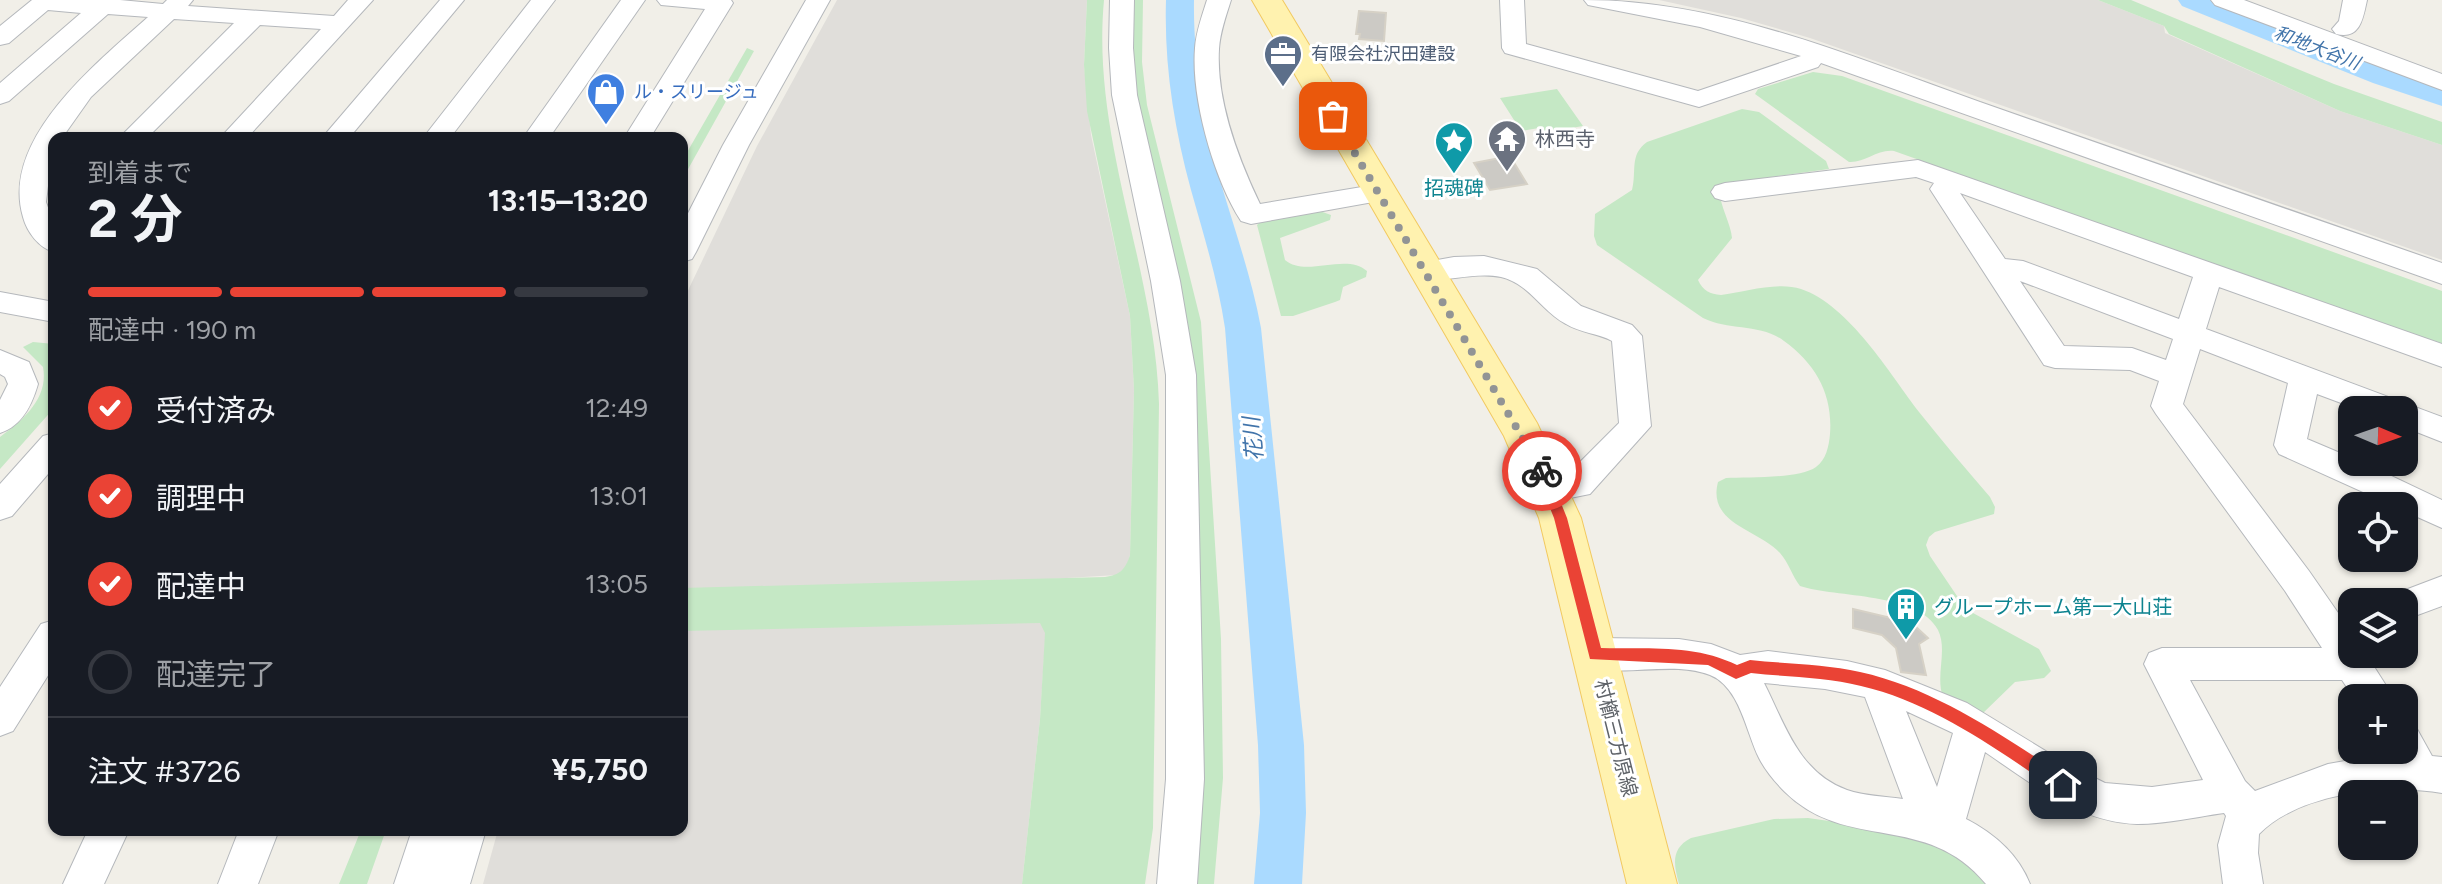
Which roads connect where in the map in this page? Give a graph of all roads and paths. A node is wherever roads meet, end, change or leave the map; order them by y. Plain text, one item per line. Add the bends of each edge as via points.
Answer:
1 (361, 0) edge
2 (452, 0) edge
3 (543, 0) edge
4 (633, 0) edge
5 (669, 0) edge
6 (793, 0) edge
7 (818, 0) edge
8 (1122, 0) edge
9 (1219, 0) edge
10 (1267, 0) edge
11 (1512, 0) edge
12 (1596, 0) edge
13 (2223, 0) edge
14 (2270, 0) edge
15 (2355, 0) edge
16 (44, 2) edge
17 (106, 4) edge
18 (174, 6) edge
19 (253, 18) junction
20 (339, 23) junction
21 (2344, 29) junction
22 (0, 38) edge
23 (1816, 53) junction
24 (2442, 65) edge
25 (2442, 83) edge
26 (0, 96) edge
27 (138, 132) edge
28 (239, 132) edge
29 (340, 132) edge
30 (441, 132) edge
31 (540, 132) edge
32 (641, 132) edge
33 (1949, 179) junction
34 (1725, 192) dead end
35 (688, 193) edge
36 (1380, 193) junction
37 (47, 229) edge
38 (688, 240) edge
39 (1997, 269) junction
40 (1425, 271) junction
41 (2209, 271) junction
42 (2442, 274) edge
43 (0, 302) edge
44 (48, 311) edge
45 (2190, 334) junction
46 (2442, 356) edge
47 (0, 361) edge
48 (2177, 376) junction
49 (2305, 377) junction
50 (2356, 396) edge
51 (2418, 420) edge
52 (0, 421) edge
53 (2442, 430) edge
54 (48, 452) edge
55 (1550, 489) junction
56 (0, 507) edge
57 (2442, 515) edge
58 (2442, 591) edge
59 (2418, 600) edge
60 (2336, 614) edge
61 (48, 642) edge
62 (1595, 654) junction
63 (2338, 664) edge
64 (1736, 673) junction
65 (1885, 686) junction
66 (10, 688) edge
67 (0, 719) edge
68 (1974, 726) junction
69 (2422, 763) edge
70 (2241, 803) junction
71 (1936, 825) junction
72 (106, 836) edge
73 (257, 836) edge
74 (430, 836) edge
75 (464, 836) edge
76 (83, 884) edge
77 (238, 884) edge
78 (414, 884) edge
79 (450, 884) edge
80 (1177, 884) edge
81 (1652, 884) edge
82 (2010, 884) edge
83 (2243, 884) edge

1 - 20 street
2 - 29 street
3 - 30 street
4 - 31 street
5 - 32 street via 721,3
6 - 35 street
7 - 38 street
8 - 80 street via 1124,107 1175,321 1181,375 1185,779
9 - 36 street via 1207,69 1235,184 1251,215
10 - 36 main road, 村櫛三方原線
11 - 23 street via 1514,48 1699,99 1809,62
12 - 23 street via 1703,20
13 - 25 street
14 - 21 street
15 - 21 street
16 - 17 street
16 - 22 street
17 - 18 street
17 - 26 street
18 - 19 street
18 - 37 street via 47,124 26,153 16,180 18,206
19 - 20 street
19 - 27 street
20 - 28 street
21 - 24 street
23 - 42 street
33 - 34 street via 1918,168
33 - 39 street via 1944,189
33 - 41 street
36 - 40 main road, 村櫛三方原線
39 - 45 street via 2013,268
39 - 48 street via 2055,357 2132,359
40 - 55 main road, 村櫛三方原線
40 - 55 street via 1486,266 1512,270 1535,281 1578,318 1627,336 1635,426 1578,485
41 - 45 street
41 - 46 street
43 - 44 street
45 - 48 street
45 - 49 street
47 - 52 street via 18,370 23,384 17,402
48 - 60 street via 2167,406
49 - 50 street
49 - 57 street via 2290,445
51 - 53 street
54 - 56 street
55 - 62 main road, 村櫛三方原線
58 - 59 street
61 - 66 street
62 - 64 street via 1697,657
62 - 81 main road, 村櫛三方原線
63 - 70 street via 2162,664
64 - 65 street via 1750,666
64 - 71 street via 1746,683 1781,760 1811,790 1850,811
65 - 68 street
65 - 71 street via 1883,699
66 - 67 street
68 - 70 street via 2063,785 2109,802
68 - 71 street
69 - 70 street via 2356,774 2266,804
70 - 83 street
71 - 82 street via 1988,856
72 - 76 street
73 - 77 street
74 - 78 street
75 - 79 street

